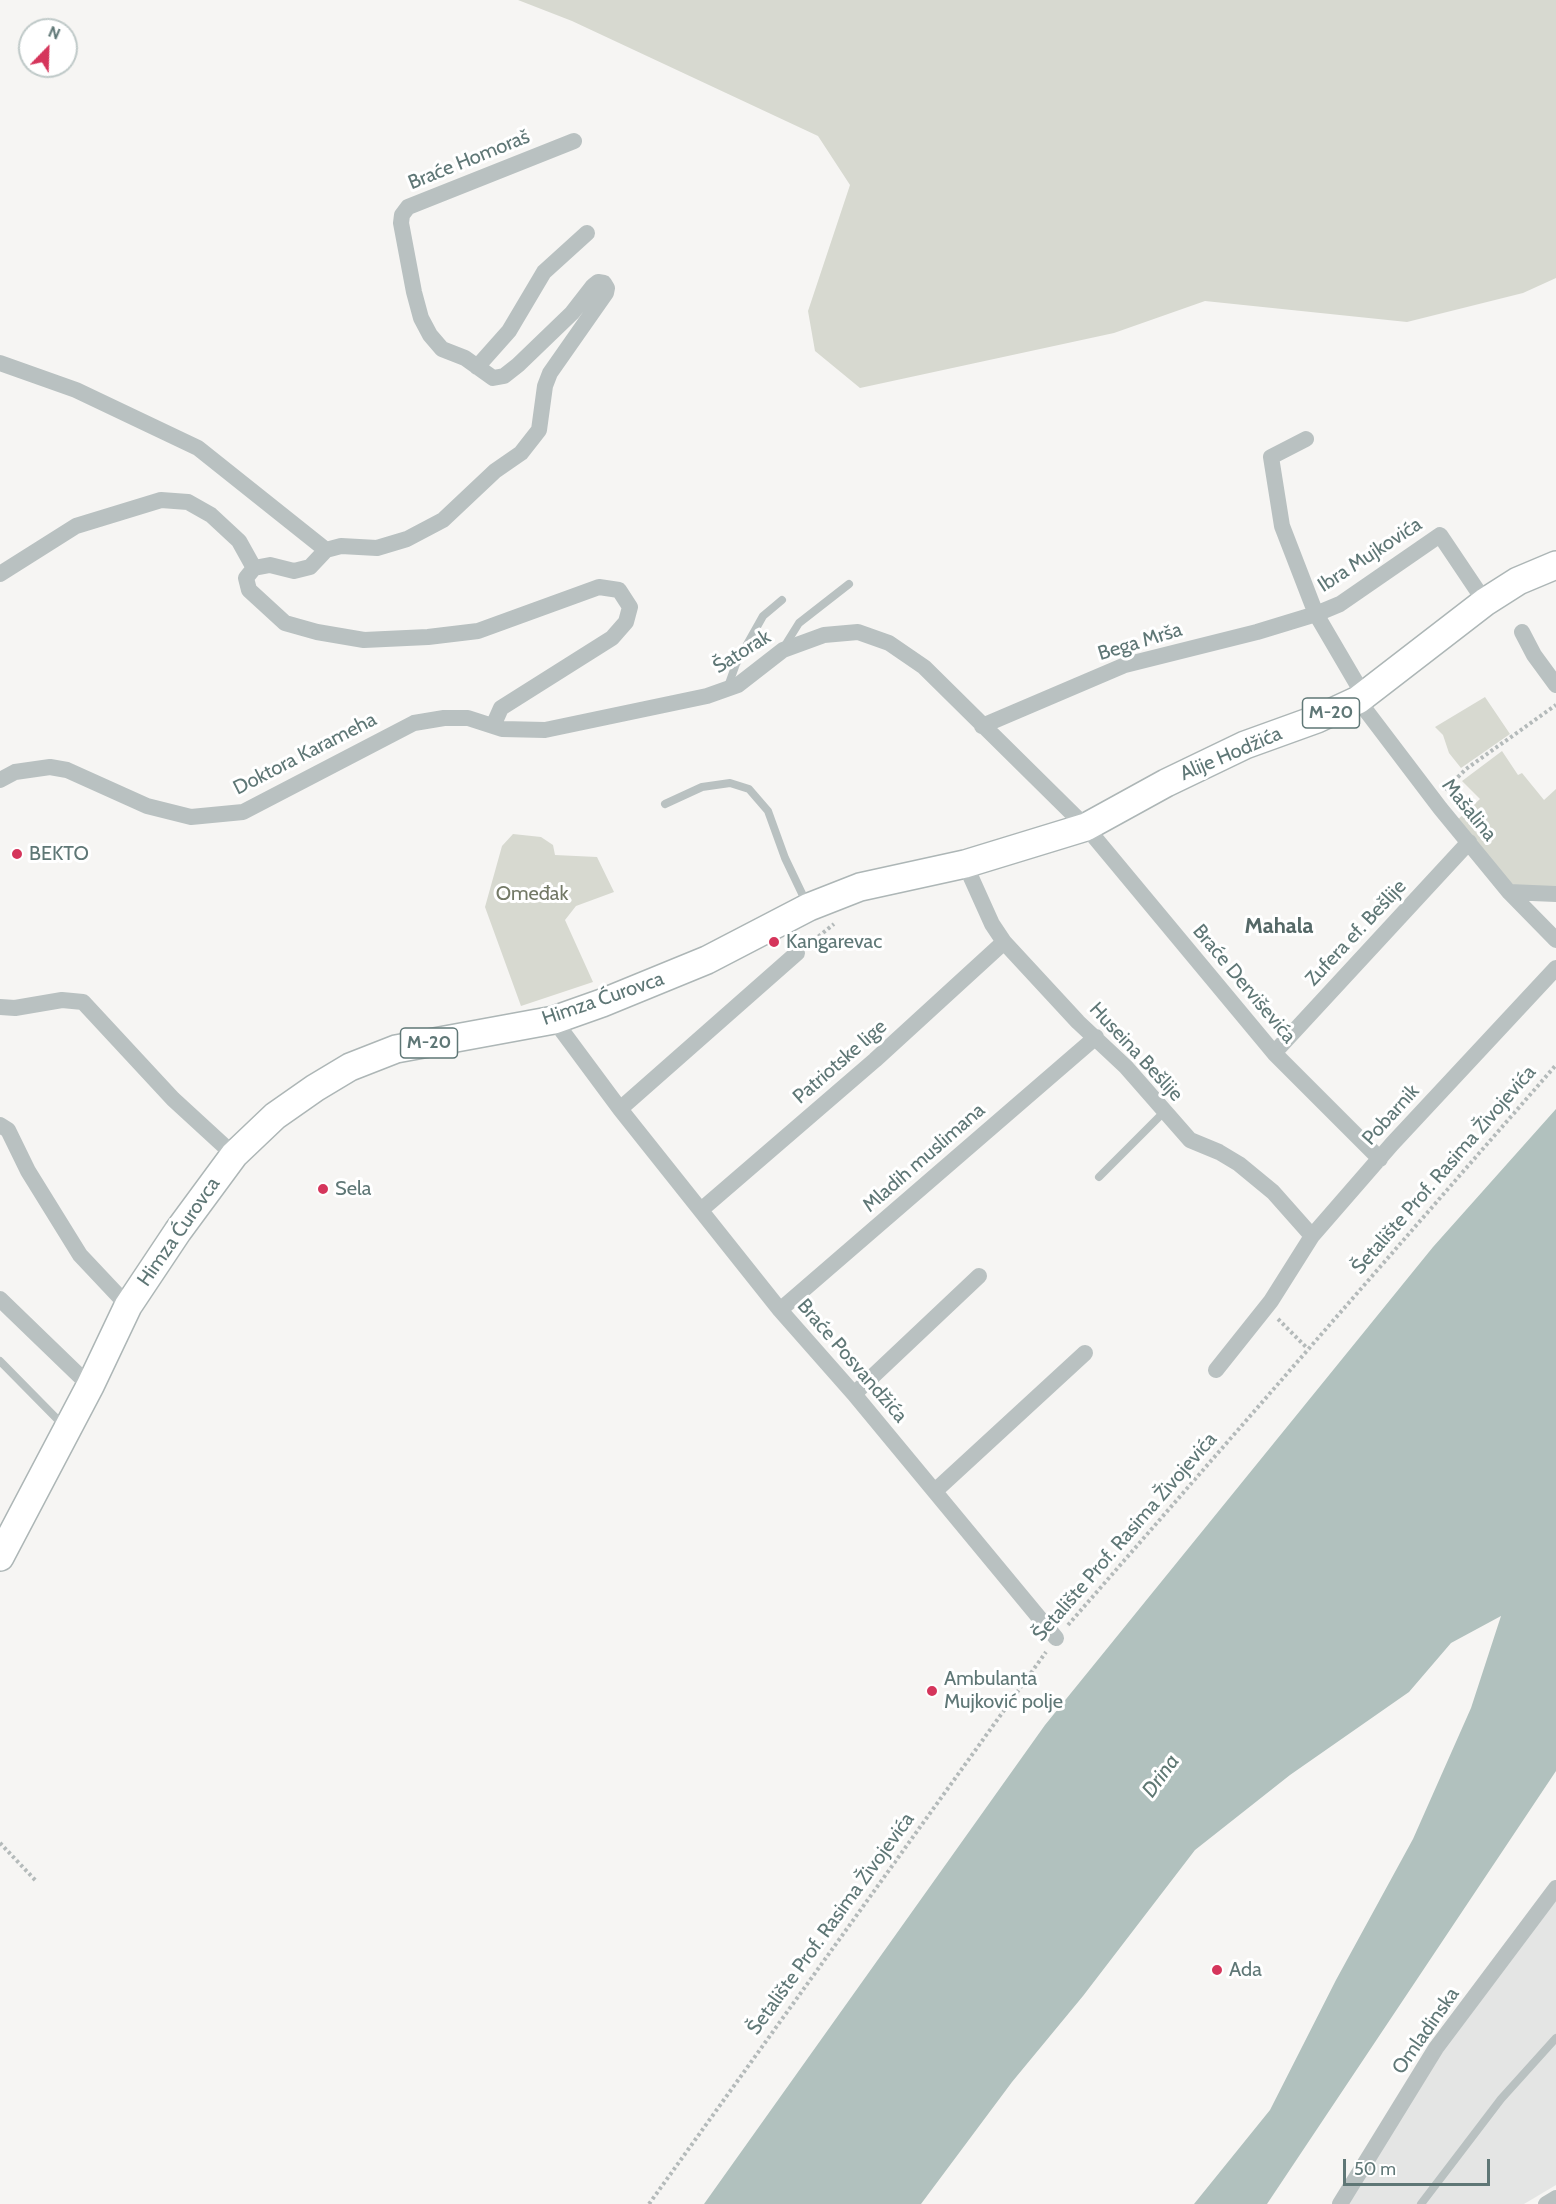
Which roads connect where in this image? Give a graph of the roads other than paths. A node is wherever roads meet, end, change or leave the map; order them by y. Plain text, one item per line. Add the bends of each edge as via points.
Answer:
1 (574, 141) dead end
2 (587, 232) dead end
3 (0, 363) edge
4 (477, 368) junction
5 (1306, 439) dead end
6 (326, 549) junction
7 (1556, 565) edge
8 (254, 568) junction
9 (0, 574) edge
10 (849, 584) dead end
11 (782, 600) dead end
12 (1485, 602) junction
13 (1316, 615) junction
14 (1522, 632) dead end
15 (783, 650) junction
16 (1556, 685) edge
17 (726, 689) junction
18 (1361, 698) junction
19 (493, 726) junction
20 (982, 726) junction
21 (0, 780) edge
22 (665, 804) dead end
23 (1086, 827) junction
24 (1469, 842) junction
25 (965, 864) junction
26 (1509, 892) junction
27 (1556, 894) edge
28 (809, 907) junction
29 (1556, 940) edge
30 (1004, 942) junction
31 (797, 953) dead end
32 (1556, 968) edge
33 (0, 1007) edge
34 (554, 1020) junction
35 (1096, 1037) junction
36 (1274, 1053) junction
37 (620, 1109) junction
38 (1164, 1112) junction
39 (0, 1125) edge
40 (234, 1155) junction
41 (1380, 1159) junction
42 (1099, 1177) dead end
43 (701, 1210) junction
44 (1312, 1236) junction
45 (979, 1276) dead end
46 (0, 1299) edge
47 (128, 1306) junction
48 (780, 1310) junction
49 (1085, 1353) dead end
50 (0, 1361) edge
51 (1216, 1370) dead end
52 (90, 1386) junction
53 (854, 1394) junction
54 (66, 1429) junction
55 (935, 1491) junction
56 (0, 1557) edge
57 (1056, 1638) road end
58 (1556, 1888) edge
59 (1556, 2038) edge
60 (1556, 2198) edge
61 (1340, 2204) edge
62 (1421, 2204) edge
63 (1546, 2204) edge

1 - 4 street, Braće Homoraš via 408,207 402,215 421,318 442,349 465,358
2 - 4 street via 544,272 509,331
3 - 6 street via 76,390 198,448
4 - 6 street, Braće Homoraš via 493,378 504,376 551,335 593,286 604,283 606,293 550,373 539,430 521,453 495,471 443,520 407,539 377,548
5 - 13 street, Mašalina via 1271,457 1282,526
6 - 8 street via 310,567 294,572 270,565
7 - 12 main road, Alije Hodžića / M-20 via 1518,581
8 - 9 street via 239,541 211,515 188,502 160,500 76,526
8 - 19 street via 246,578 249,590 285,623 364,640 478,631 599,587 619,590 630,607 626,622 612,638 501,708
10 - 15 lane via 799,623
11 - 17 lane via 763,616
12 - 13 street, Ibra Mujkovića via 1440,535 1340,604
12 - 18 main road, Alije Hodžića / M-20
13 - 18 street, Mašalina
13 - 20 street, Bega Mrša via 1125,666
14 - 16 street
15 - 17 street, Šatorak via 738,685
15 - 20 street, Šatorak via 824,635 858,632 890,643 924,667
17 - 19 street, Šatorak via 544,730
18 - 23 main road, Alije Hodžića / M-20 via 1245,745
18 - 24 street, Mašalina via 1434,801
19 - 21 street, Doktora Karameha via 468,718 414,723 243,812 191,817 147,806 67,770 15,772
20 - 23 street, Šatorak
22 - 28 lane via 702,787 730,783 749,789 768,811
23 - 25 main road, Himza Ćurovca / M-20
23 - 36 street, Braće Derviševića
24 - 26 street, Mašalina
24 - 36 street, Zufera ef. Bešlije
25 - 28 main road, Himza Ćurovca / M-20 via 860,887
25 - 30 street, Huseina Bešlije
26 - 27 street
26 - 29 street, Mašalina
28 - 34 main road, Himza Ćurovca / M-20 via 707,960
30 - 35 street, Huseina Bešlije
30 - 43 street, Patriotske lige
31 - 37 street
32 - 41 street, Pobarnik
33 - 40 street via 62,1000 83,1002 173,1099
34 - 37 street, Braće Posvandžića
34 - 40 main road, Himza Ćurovca / M-20 via 396,1049 350,1067 275,1116
35 - 38 street, Huseina Bešlije
35 - 48 street, Mladih muslimana
36 - 41 street, Braće Derviševića
37 - 43 street, Braće Posvandžića
38 - 42 lane
38 - 44 street, Huseina Bešlije via 1190,1140 1220,1152 1273,1192
39 - 47 street via 8,1130 28,1171 80,1255
40 - 47 main road, Himza Ćurovca / M-20
41 - 44 street, Pobarnik
43 - 48 street, Braće Posvandžića
44 - 51 street, Pobarnik via 1271,1301
45 - 53 street
46 - 52 street
47 - 52 main road, Himza Ćurovca / M-20
48 - 53 street, Braće Posvandžića
49 - 55 street
50 - 54 lane
52 - 54 main road, Himza Ćurovca / M-20
53 - 55 street, Braće Posvandžića
54 - 56 main road, Himza Ćurovca / M-20
55 - 57 street, Braće Posvandžića
58 - 61 street, Omladinska via 1436,2048
59 - 62 lane via 1501,2099
60 - 63 street

